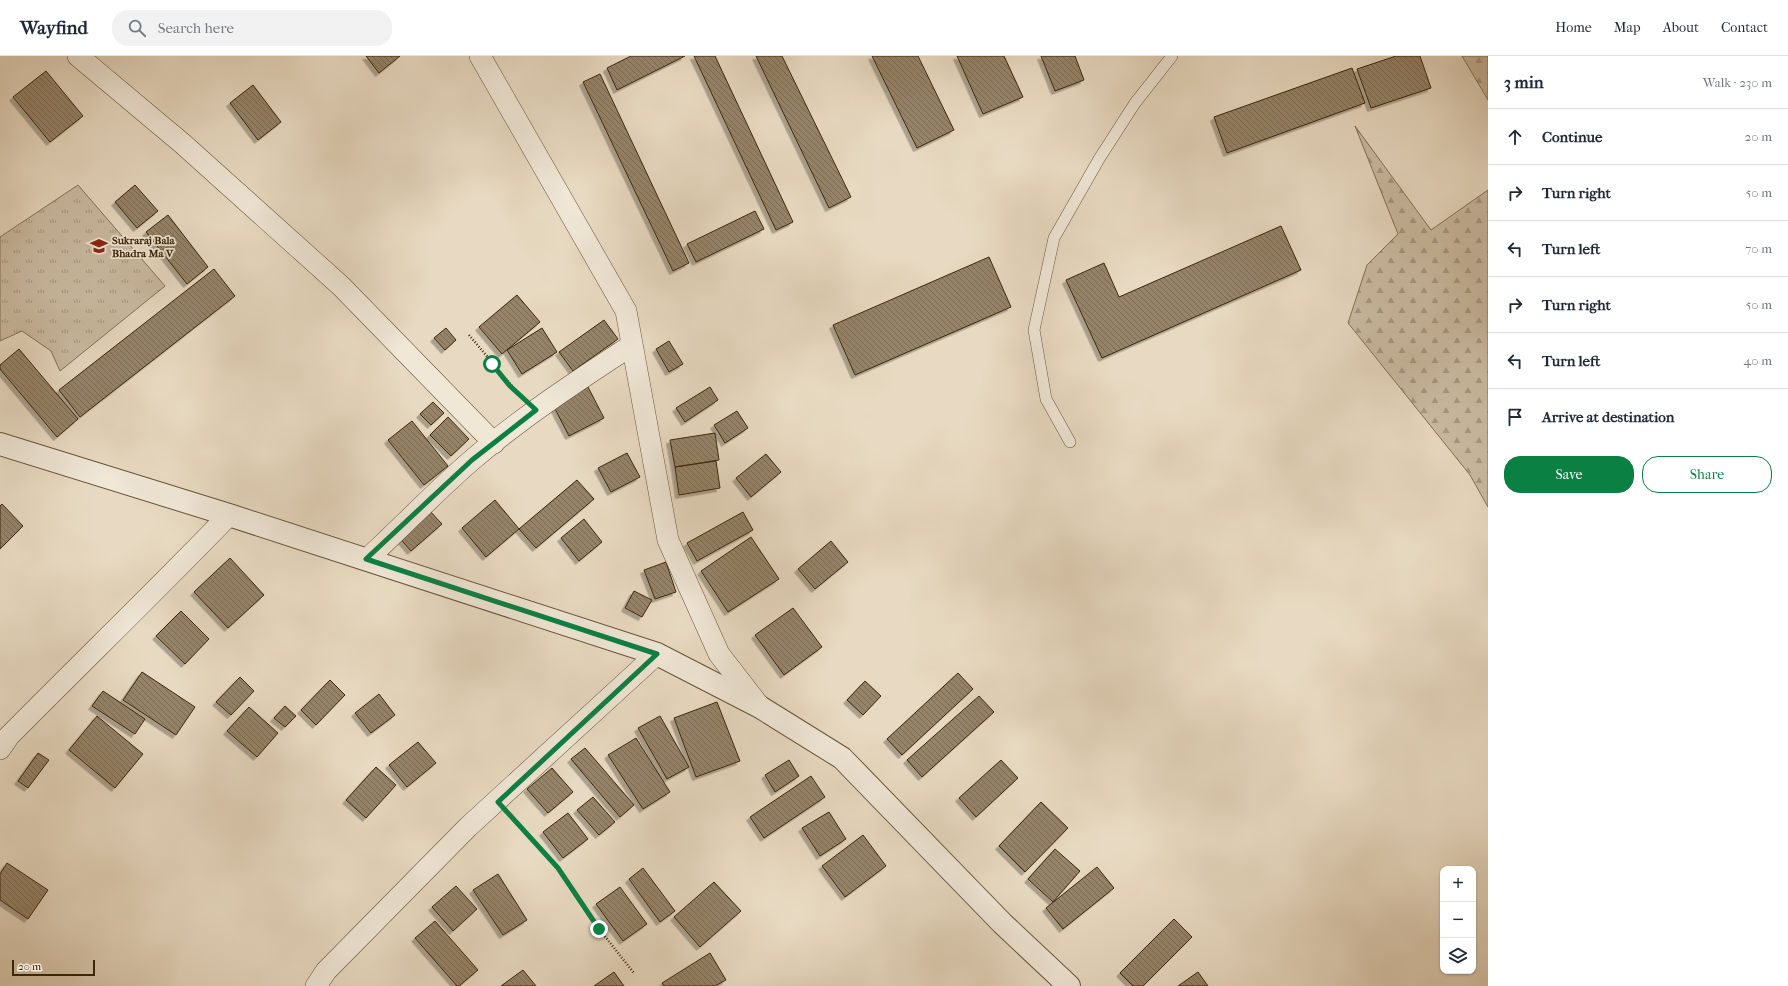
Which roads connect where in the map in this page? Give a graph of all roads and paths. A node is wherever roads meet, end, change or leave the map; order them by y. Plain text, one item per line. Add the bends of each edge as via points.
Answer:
1 (78, 56) edge
2 (480, 56) edge
3 (1173, 57) edge
4 (469, 335) dead end
5 (632, 346) junction
6 (536, 410) junction
7 (1070, 442) dead end
8 (494, 443) junction
9 (0, 444) edge
10 (229, 516) junction
11 (366, 559) junction
12 (657, 654) junction
13 (760, 707) junction
14 (0, 748) edge
15 (498, 802) junction
16 (634, 973) dead end
17 (316, 986) edge
18 (1069, 986) edge

1 - 8 street via 183,144 340,286
2 - 5 street via 626,311
3 - 7 lane via 1135,103 1099,159 1054,238 1034,330 1046,399
4 - 6 path via 509,385
5 - 6 street
5 - 13 street via 668,540 719,654
6 - 8 street
8 - 11 street via 472,460
9 - 10 street
10 - 11 street
10 - 14 street
11 - 12 street
12 - 13 street
12 - 15 street
13 - 18 street via 842,758 1002,923
15 - 16 path via 558,868 599,929
15 - 17 street via 468,827 331,965

